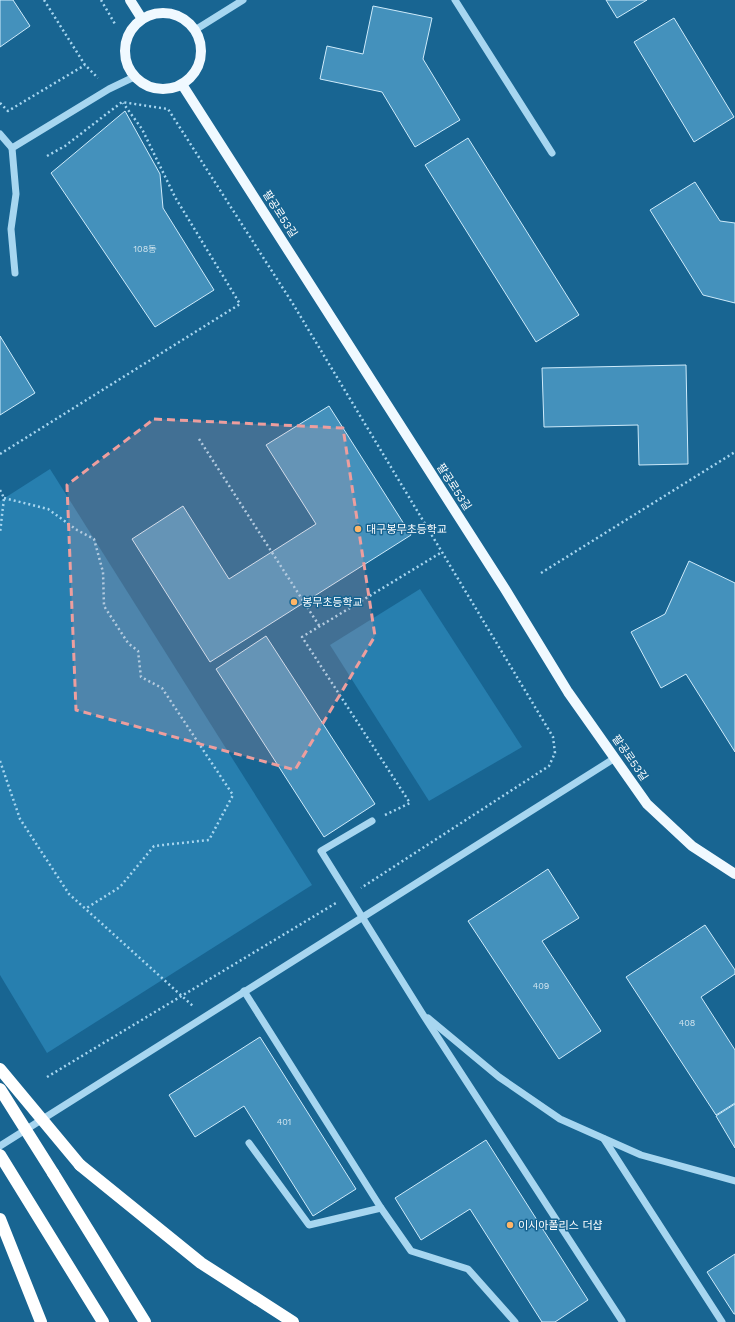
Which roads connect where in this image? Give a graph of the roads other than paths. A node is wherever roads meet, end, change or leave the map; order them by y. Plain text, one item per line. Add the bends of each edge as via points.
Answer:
1 (130, 0) edge
2 (244, 0) edge
3 (455, 0) edge
4 (142, 19) junction
5 (195, 30) junction
6 (134, 77) junction
7 (183, 86) junction
8 (0, 134) edge
9 (12, 148) junction
10 (552, 153) dead end
11 (16, 273) dead end
12 (615, 758) junction
13 (372, 821) road end
14 (735, 874) edge
15 (362, 917) junction
16 (244, 991) junction
17 (422, 1013) junction
18 (0, 1069) edge
19 (0, 1089) edge
20 (604, 1139) junction
21 (249, 1143) dead end
22 (0, 1146) edge
23 (0, 1155) edge
24 (735, 1181) edge
25 (381, 1208) junction
26 (1, 1222) edge
27 (41, 1322) edge
28 (103, 1322) edge
29 (145, 1322) edge
30 (293, 1322) edge
31 (515, 1322) edge
32 (621, 1322) edge
33 (722, 1322) edge

1 - 4 main road
2 - 5 street
3 - 10 street
4 - 5 main road via 153,14 177,15
4 - 6 main road via 128,36 125,47 125,58
5 - 7 main road via 202,54 199,66
6 - 7 main road via 152,88 163,90
6 - 9 street via 109,89
7 - 12 main road, 팔공로53길 via 505,589 568,692
8 - 9 street
9 - 11 street via 16,194 11,229
12 - 14 main road, 팔공로53길 via 648,804 692,846
12 - 15 street
13 - 15 street via 321,851
15 - 16 street
15 - 17 street
16 - 22 street
16 - 25 street
17 - 20 street via 499,1077 560,1119
17 - 32 street
18 - 30 highway, bridge via 80,1165 201,1263
19 - 29 highway, bridge
20 - 24 street via 641,1155
20 - 33 street
21 - 25 street via 309,1225
23 - 28 highway
25 - 31 street via 411,1251 468,1269
26 - 27 highway

